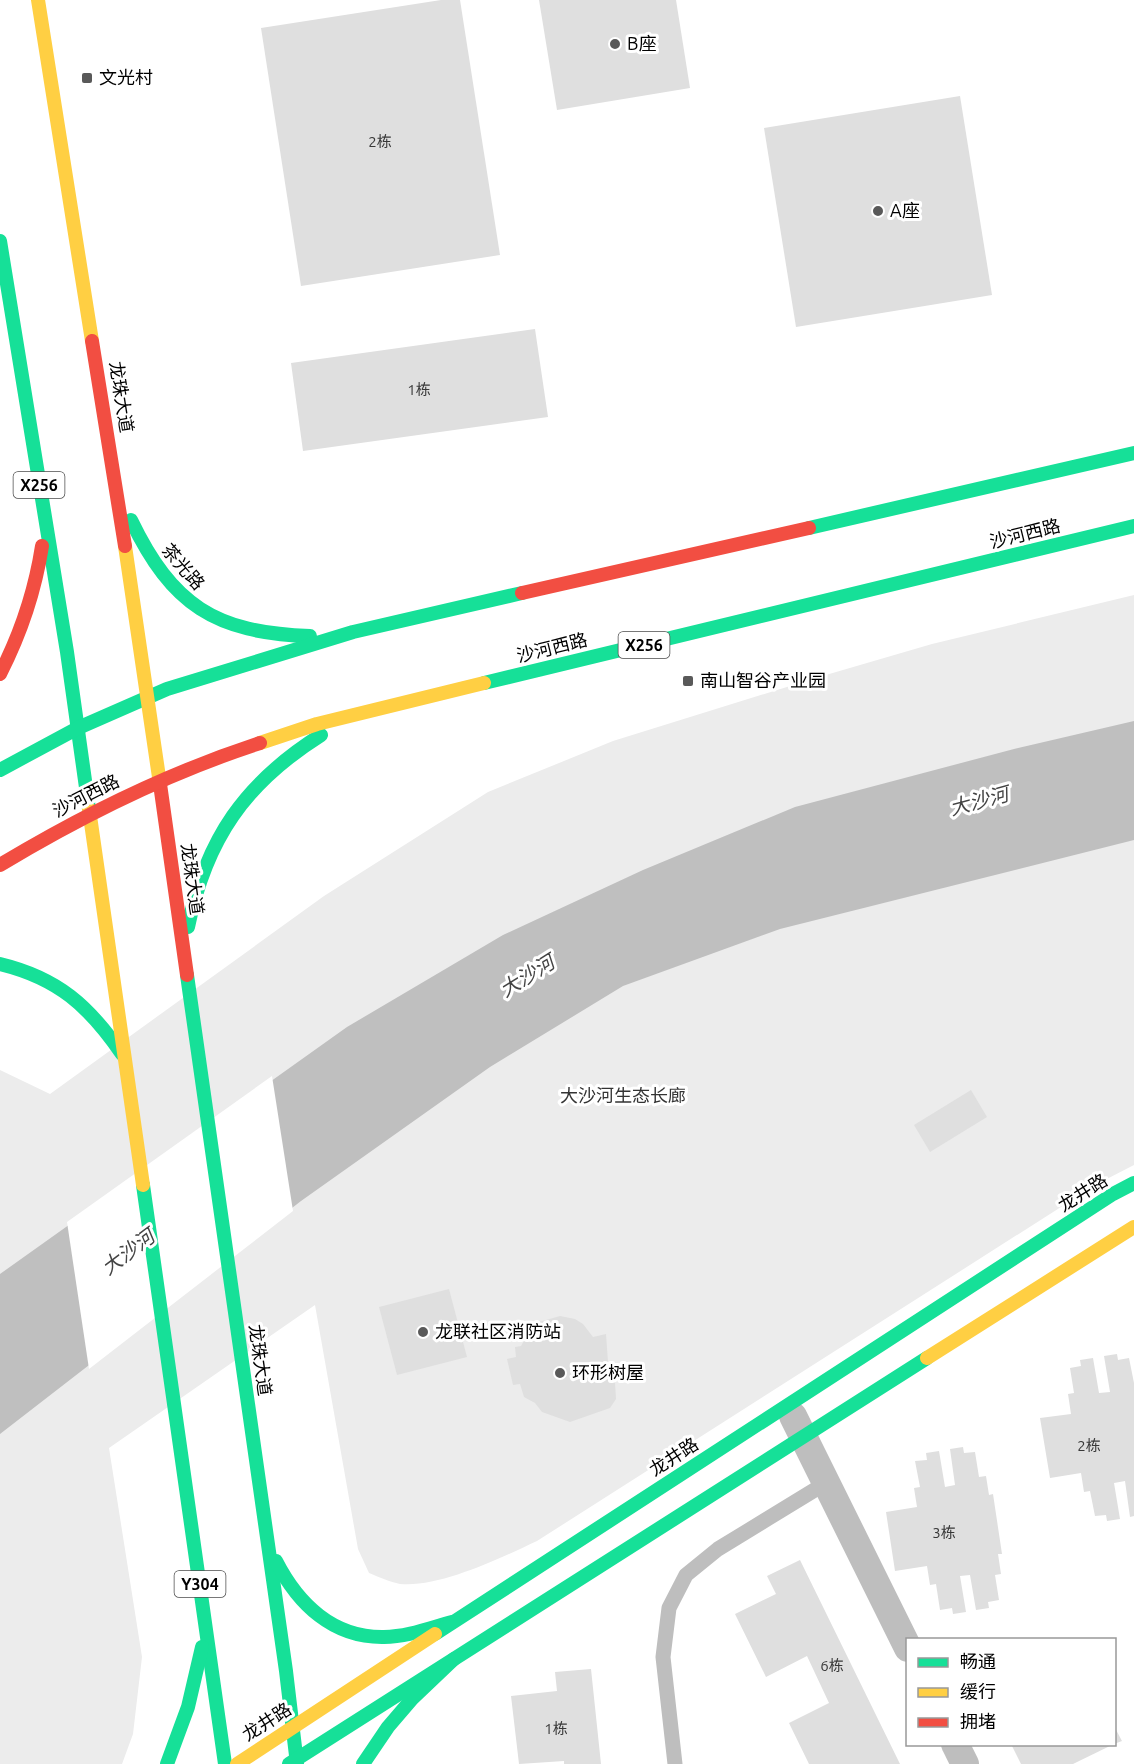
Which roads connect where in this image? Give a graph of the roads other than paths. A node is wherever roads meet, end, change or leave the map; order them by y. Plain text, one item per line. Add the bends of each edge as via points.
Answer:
1 (39, 0) edge
2 (0, 241) edge
3 (1134, 453) edge
4 (113, 463) junction
5 (45, 518) junction
6 (1134, 526) edge
7 (353, 632) junction
8 (0, 674) edge
9 (148, 697) junction
10 (358, 714) junction
11 (78, 728) junction
12 (0, 770) edge
13 (160, 780) junction
14 (90, 813) junction
15 (0, 865) edge
16 (185, 956) junction
17 (0, 964) edge
18 (125, 1058) junction
19 (1134, 1184) edge
20 (1134, 1227) edge
21 (788, 1405) junction
22 (803, 1436) junction
23 (826, 1483) junction
24 (267, 1540) junction
25 (206, 1622) junction
26 (452, 1622) junction
27 (906, 1644) edge
28 (454, 1659) junction
29 (293, 1727) junction
30 (956, 1746) edge
31 (294, 1762) edge
32 (167, 1764) edge
33 (225, 1764) edge
34 (237, 1764) edge
35 (363, 1764) edge
36 (675, 1764) edge
37 (965, 1764) edge

1 - 4 main road, 龙珠大道
2 - 5 main road, X256
3 - 7 main road
4 - 7 main road, 茶光路 via 146,552 189,603 231,626 267,634 308,637
4 - 9 main road, 龙珠大道
5 - 8 main road via 39,569 24,619
5 - 11 main road, X256
6 - 10 main road, 沙河西路 / X256
7 - 9 main road via 203,676
9 - 11 main road
9 - 13 main road, 龙珠大道
10 - 13 main road, 沙河西路 / X256 via 307,727
10 - 16 main road via 279,763 229,819 206,862 192,904
11 - 12 main road
11 - 14 main road, X256
13 - 14 main road, 沙河西路 / X256
13 - 16 main road, 龙珠大道
14 - 15 main road, 沙河西路
14 - 18 main road
16 - 24 main road, 龙珠大道
17 - 18 main road via 53,982 83,1003
18 - 25 main road, Y304
19 - 21 main road, 龙井路
20 - 22 main road
21 - 22 street
21 - 26 main road, 龙井路
22 - 23 street
22 - 28 main road
23 - 27 street
23 - 36 lane via 718,1549 686,1575 669,1608 663,1657
24 - 26 main road via 283,1576 302,1603 321,1619 352,1633 382,1637
24 - 29 main road, 龙珠大道
25 - 32 main road via 197,1677
25 - 33 main road, Y304
26 - 29 main road, 龙井路
28 - 31 main road
28 - 35 main road via 412,1699
29 - 31 main road, 龙珠大道
29 - 34 main road, 龙井路
30 - 37 street

